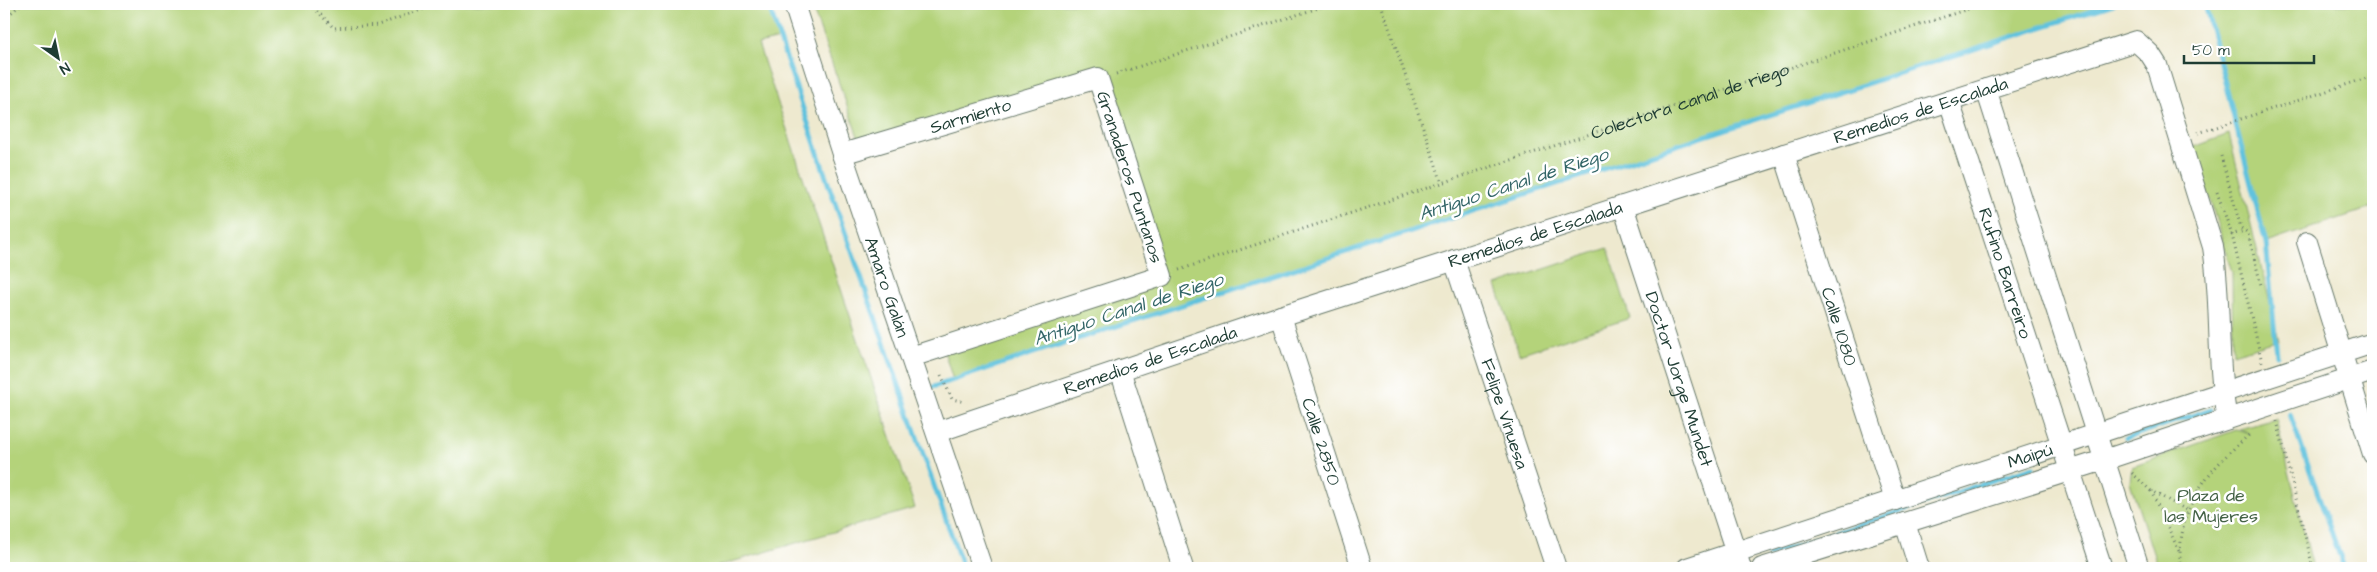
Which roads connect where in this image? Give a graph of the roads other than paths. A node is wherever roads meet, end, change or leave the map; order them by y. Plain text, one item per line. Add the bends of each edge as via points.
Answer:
1 (794, 4) edge
2 (1107, 76) joint
3 (1986, 89) junction
4 (1949, 101) junction
5 (842, 154) junction
6 (1784, 154) junction
7 (1624, 206) junction
8 (2307, 242) dead end
9 (1454, 260) junction
10 (1281, 316) junction
11 (2373, 344) edge
12 (2342, 354) junction
13 (912, 357) junction
14 (1120, 370) junction
15 (2373, 370) edge
16 (2349, 379) junction
17 (2222, 392) junction
18 (2227, 419) junction
19 (937, 432) junction
20 (2095, 434) junction
21 (2061, 445) junction
22 (2373, 454) edge
23 (2104, 460) junction
24 (2070, 470) junction
25 (1895, 500) junction
26 (1905, 523) junction
27 (1738, 560) edge
28 (982, 568) edge
29 (1183, 568) edge
30 (1362, 568) edge
31 (1556, 568) edge
32 (1687, 568) edge
33 (1762, 568) edge
34 (1920, 568) edge
35 (2102, 568) edge
36 (2139, 568) edge

1 - 5 street, Amaro Galán
2 - 5 street, Sarmiento
2 - 13 street, Granaderos Puntanos via 1162,276
3 - 4 street, Remedios de Escalada
3 - 17 street, Remedios de Escalada via 2136,41 2150,54 2157,65 2214,247
3 - 20 street, Rufino Barreiro
4 - 6 street, Remedios de Escalada
4 - 21 street, Rufino Barreiro
5 - 13 street, Amaro Galán
6 - 7 street, Remedios de Escalada
6 - 25 street, Calle 1080
7 - 9 street, Remedios de Escalada
7 - 27 street, Doctor Jorge Mundet
8 - 12 street
9 - 10 street, Remedios de Escalada
9 - 31 street, Felipe Vinuesa
10 - 14 street, Remedios de Escalada
10 - 30 street, Calle 2850
11 - 12 street, Maipú
12 - 16 street
12 - 17 street, Maipú
13 - 19 street, Amaro Galán
14 - 19 street, Remedios de Escalada
14 - 29 street
15 - 16 street, Maipú
16 - 18 street, Maipú
16 - 22 street
17 - 18 street
17 - 20 street, Maipú
18 - 23 street, Maipú
19 - 28 street, Amaro Galán
20 - 21 street, Maipú
20 - 23 street, Rufino Barreiro
21 - 24 street, Rufino Barreiro
21 - 25 street, Maipú
23 - 24 street, Maipú
23 - 36 street
24 - 26 street, Maipú
24 - 35 street
25 - 27 street, Maipú
26 - 33 street, Maipú
26 - 34 street
27 - 32 street, Maipú

